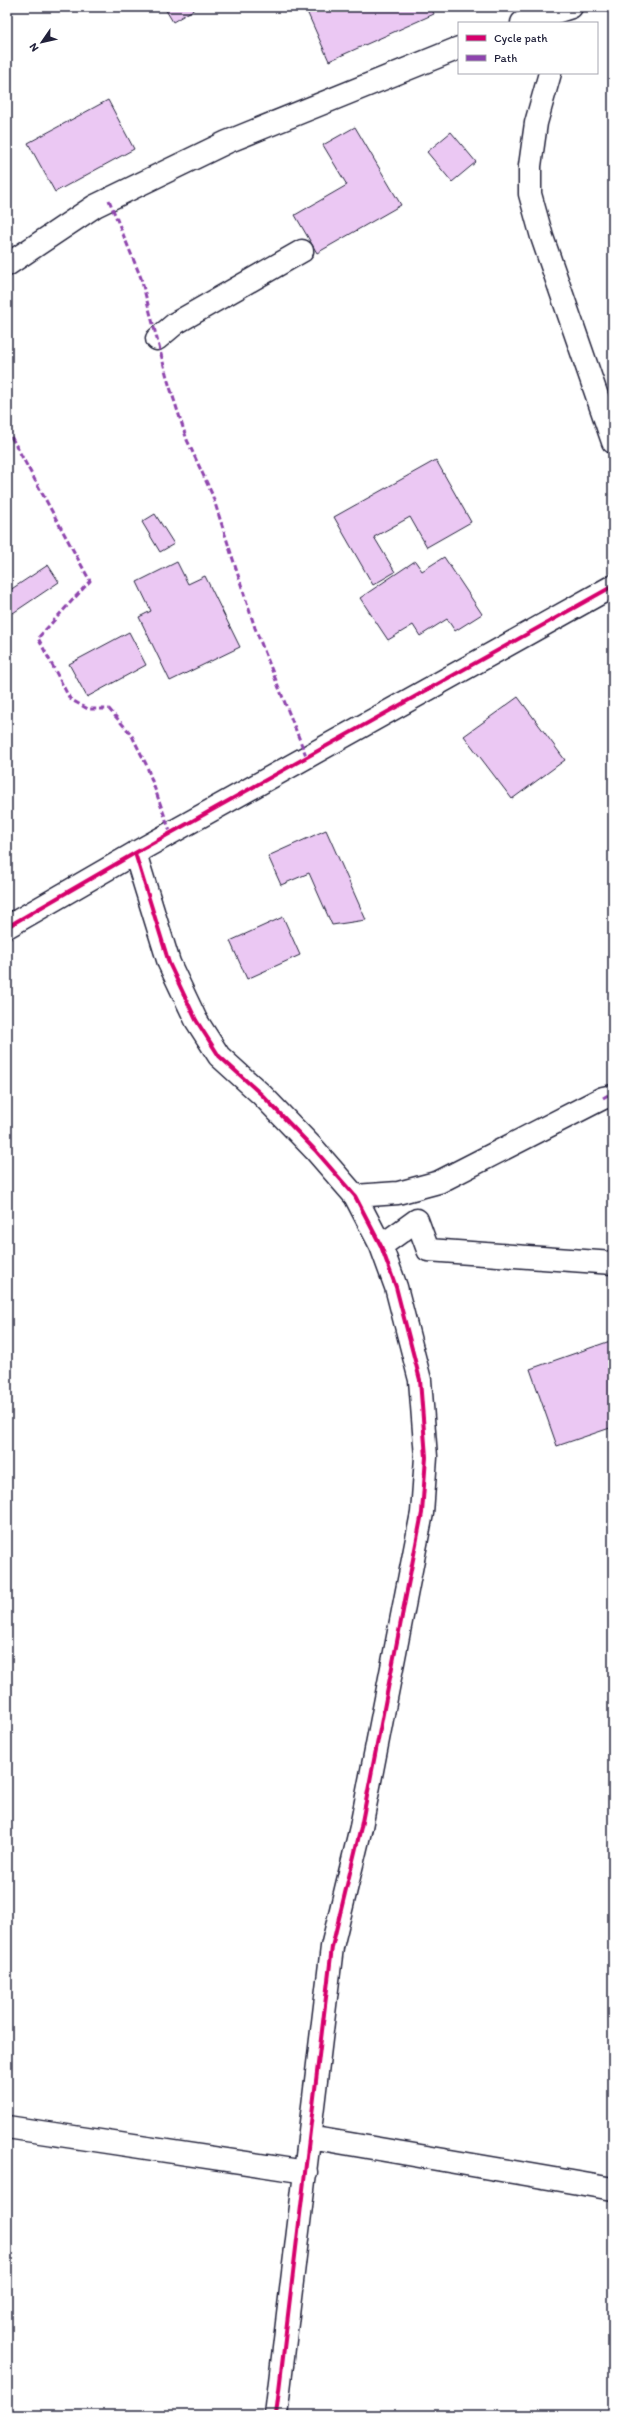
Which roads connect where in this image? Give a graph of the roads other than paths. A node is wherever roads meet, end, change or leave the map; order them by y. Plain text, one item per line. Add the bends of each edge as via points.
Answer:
1 (571, 7) edge
2 (574, 7) edge
3 (525, 22) edge
4 (568, 22) edge
5 (458, 48) edge
6 (550, 74) edge
7 (302, 252) dead end
8 (7, 265) edge
9 (157, 339) dead end
10 (613, 442) edge
11 (613, 586) edge
12 (135, 853) junction
13 (7, 927) edge
14 (613, 1096) edge
15 (355, 1196) junction
16 (382, 1246) junction
17 (613, 1263) edge
18 (7, 2127) edge
19 (309, 2137) junction
20 (306, 2172) junction
21 (613, 2189) edge
22 (276, 2415) edge

1 - 3 street
2 - 4 street
5 - 8 street via 226,142 95,206
6 - 10 street via 536,123 530,166 530,194 542,237
7 - 9 street via 176,323
11 - 12 street
12 - 13 street
12 - 15 street via 169,963 196,1020 219,1056 294,1128
14 - 15 street via 603,1098 439,1182 398,1193
15 - 16 street
16 - 17 street via 417,1220 428,1250
16 - 19 street via 396,1287 420,1380 426,1457 422,1513 361,1828 332,1947
18 - 20 street
19 - 20 street
19 - 21 street
20 - 22 street

